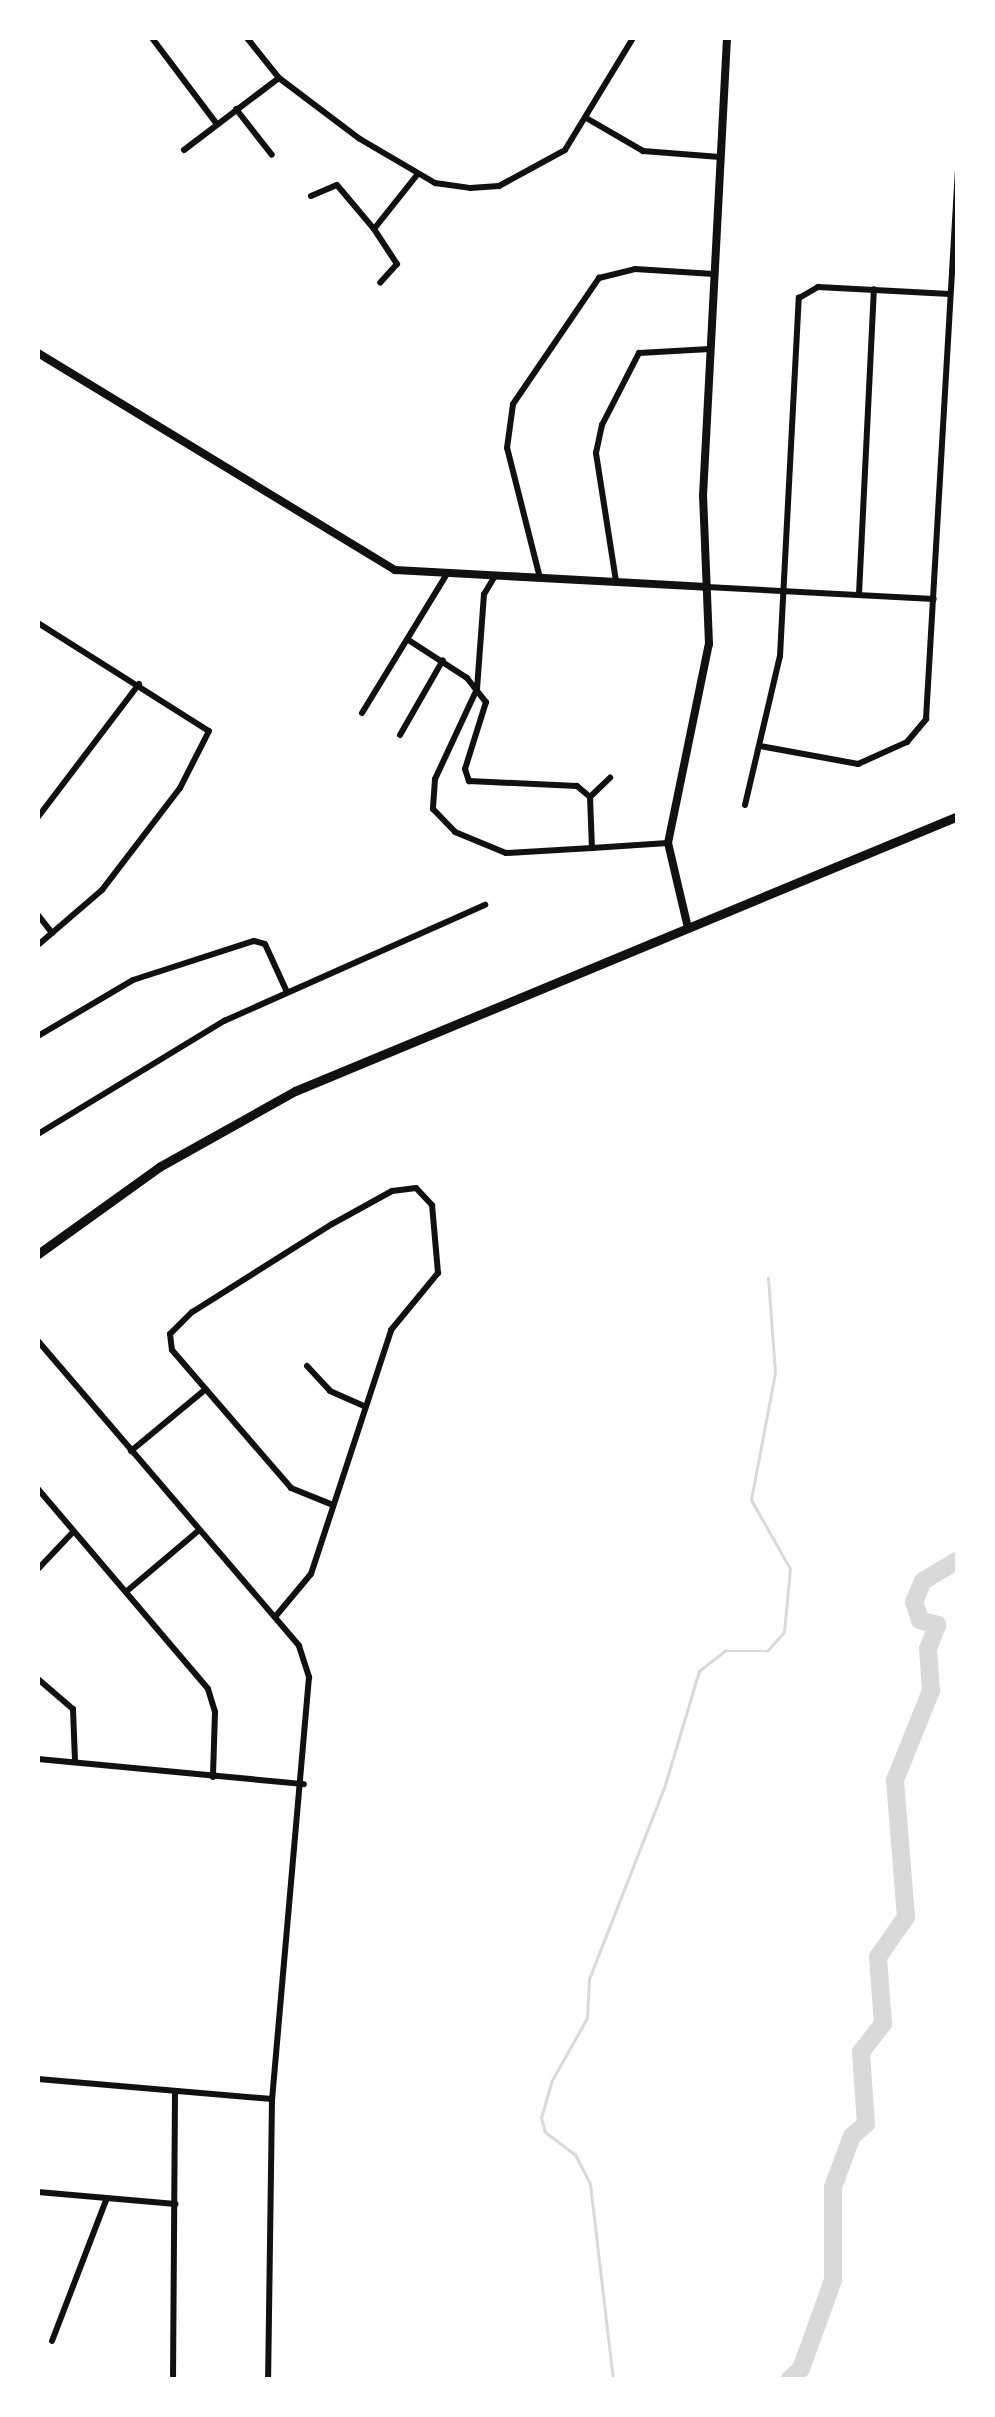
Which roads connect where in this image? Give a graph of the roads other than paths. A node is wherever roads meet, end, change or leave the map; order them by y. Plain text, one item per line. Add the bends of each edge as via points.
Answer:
1 (152, 38) edge
2 (247, 38) edge
3 (633, 38) edge
4 (727, 38) edge
5 (279, 78) junction
6 (236, 109) junction
7 (588, 119) junction
8 (216, 123) junction
9 (184, 150) dead end
10 (272, 155) dead end
11 (720, 157) junction
12 (958, 169) edge
13 (416, 175) junction
14 (311, 196) dead end
15 (374, 229) junction
16 (714, 274) junction
17 (380, 283) dead end
18 (874, 290) junction
19 (950, 294) junction
20 (710, 349) junction
21 (38, 354) edge
22 (447, 574) junction
23 (495, 576) junction
24 (540, 578) junction
25 (616, 581) junction
26 (707, 588) junction
27 (781, 590) junction
28 (858, 594) junction
29 (934, 599) junction
30 (38, 623) edge
31 (410, 642) junction
32 (443, 660) junction
33 (138, 684) junction
34 (477, 688) junction
35 (362, 713) dead end
36 (400, 735) dead end
37 (760, 746) junction
38 (610, 778) dead end
39 (590, 797) junction
40 (745, 804) dead end
41 (958, 816) edge
42 (38, 818) edge
43 (668, 843) junction
44 (592, 848) junction
45 (484, 905) dead end
46 (38, 915) edge
47 (688, 928) junction
48 (52, 933) junction
49 (38, 946) edge
50 (287, 992) junction
51 (38, 1036) edge
52 (38, 1134) edge
53 (38, 1254) edge
54 (38, 1341) edge
55 (307, 1366) dead end
56 (206, 1389) junction
57 (366, 1407) junction
58 (131, 1451) junction
59 (38, 1489) edge
60 (334, 1506) junction
61 (198, 1531) junction
62 (73, 1532) junction
63 (38, 1569) edge
64 (126, 1591) junction
65 (274, 1617) junction
66 (38, 1679) edge
67 (38, 1759) edge
68 (75, 1762) junction
69 (213, 1777) junction
70 (304, 1784) junction
71 (38, 2079) edge
72 (175, 2091) junction
73 (272, 2099) junction
74 (38, 2192) edge
75 (107, 2198) junction
76 (175, 2204) junction
77 (52, 2341) dead end
78 (173, 2380) edge
79 (268, 2380) edge

1 - 8 street
2 - 5 street
3 - 7 street
4 - 11 street
5 - 6 street
5 - 13 street
6 - 8 street
6 - 10 street
7 - 11 street via 644,152
7 - 13 street via 565,150 499,186 451,186
8 - 9 street
11 - 16 street
12 - 19 street
13 - 15 street
14 - 15 street via 336,185
15 - 17 street via 398,264
16 - 20 street
16 - 24 street via 624,270 599,278 513,404 506,439
18 - 19 street
18 - 27 street via 813,287 797,303
18 - 28 street
19 - 29 street
20 - 25 street via 639,353 602,424 596,452
20 - 26 street via 703,496
21 - 22 street via 377,561 402,572
22 - 23 street
22 - 31 street
23 - 24 street
23 - 34 street via 484,594
24 - 25 street
25 - 26 street
26 - 27 street
26 - 43 street via 708,655
27 - 28 street
27 - 37 street via 780,656
28 - 29 street
29 - 37 street via 928,712 912,738 858,764
30 - 33 street
31 - 32 street
31 - 35 street
32 - 34 street
32 - 36 street
33 - 42 street
33 - 48 street via 208,726 205,749 102,890
34 - 39 street via 486,709 465,778 480,786 577,786
34 - 44 street via 435,779 438,818 506,854
37 - 40 street
38 - 39 street
39 - 44 street
41 - 47 main road
43 - 44 street
43 - 47 street
45 - 50 street
46 - 48 street
47 - 53 main road via 295,1092 159,1167
48 - 49 street
50 - 51 street via 257,940 133,980
50 - 52 street via 212,1027
54 - 58 street
55 - 57 street via 325,1388
56 - 57 street via 172,1350 170,1334 180,1321 378,1198 416,1188 432,1206 439,1269 392,1330
56 - 58 street
56 - 60 street via 292,1488
57 - 60 street
58 - 61 street
59 - 62 street
60 - 65 street via 306,1586
61 - 64 street
61 - 65 street
62 - 63 street
62 - 64 street
64 - 69 street via 212,1697
65 - 70 street via 299,1646 309,1677
66 - 68 street via 73,1709
67 - 68 street
68 - 69 street
69 - 70 street
70 - 73 street
71 - 72 street
72 - 73 street
72 - 76 street
73 - 79 street
74 - 75 street
75 - 76 street
75 - 77 street
76 - 78 street

